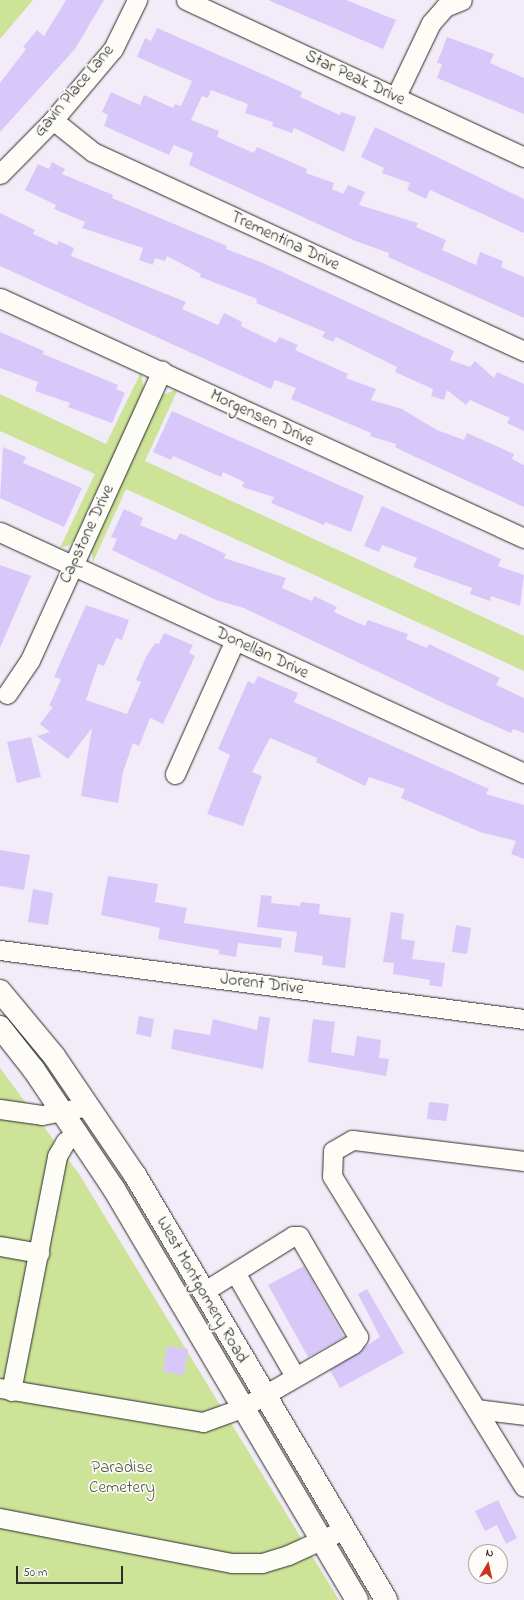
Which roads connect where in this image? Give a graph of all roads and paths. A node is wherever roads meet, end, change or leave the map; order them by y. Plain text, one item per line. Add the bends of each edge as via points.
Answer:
1 (137, 0) edge
2 (186, 0) edge
3 (462, 0) edge
4 (396, 96) junction
5 (53, 120) junction
6 (524, 157) edge
7 (0, 174) edge
8 (0, 298) edge
9 (524, 352) edge
10 (162, 372) junction
11 (0, 532) edge
12 (524, 538) edge
13 (72, 566) junction
14 (235, 640) junction
15 (7, 694) dead end
16 (524, 773) edge
17 (175, 774) dead end
18 (0, 950) edge
19 (0, 991) edge
20 (524, 1019) edge
21 (0, 1027) edge
22 (90, 1106) junction
23 (0, 1109) edge
24 (64, 1113) junction
25 (77, 1132) junction
26 (524, 1161) edge
27 (0, 1246) edge
28 (39, 1253) junction
29 (236, 1274) junction
30 (204, 1292) junction
31 (295, 1376) junction
32 (6, 1390) edge
33 (264, 1395) junction
34 (242, 1408) junction
35 (476, 1409) junction
36 (524, 1415) edge
37 (524, 1486) edge
38 (0, 1518) edge
39 (343, 1530) junction
40 (321, 1542) junction
41 (357, 1600) edge
42 (386, 1600) edge

1 - 5 street, Gavin Place Lane via 113,49
2 - 4 street, Star Peak Drive
3 - 4 street via 445,7 431,23
4 - 6 street, Star Peak Drive
5 - 7 street, Gavin Place Lane
5 - 9 street, Trementina Drive via 92,152
8 - 10 street, Morgensen Drive
10 - 12 street, Morgensen Drive
10 - 13 street, Capstone Drive
11 - 13 street, Donellan Drive
13 - 14 street, Donellan Drive
13 - 15 street, Capstone Drive via 30,660
14 - 16 street, Donellan Drive
14 - 17 street
18 - 20 street, Jorent Drive
19 - 22 main road, West Montgomery Road via 54,1056
21 - 24 main road, West Montgomery Road
22 - 24 street
22 - 30 main road, West Montgomery Road
23 - 24 street via 25,1114
24 - 25 main road, West Montgomery Road
25 - 28 street via 64,1142 58,1156
25 - 34 main road, West Montgomery Road via 114,1189
26 - 35 street via 352,1140 334,1151 332,1176
27 - 28 street
28 - 32 street
29 - 30 street
29 - 31 street
29 - 31 street via 293,1236 299,1236 356,1328 358,1337 353,1344
30 - 33 main road, West Montgomery Road
31 - 33 street
32 - 34 street via 203,1422
33 - 34 street
33 - 39 main road, West Montgomery Road
34 - 40 main road, West Montgomery Road
35 - 36 street
35 - 37 street
38 - 40 street via 232,1564 262,1563
39 - 40 street
39 - 42 main road, West Montgomery Road
40 - 41 main road, West Montgomery Road

